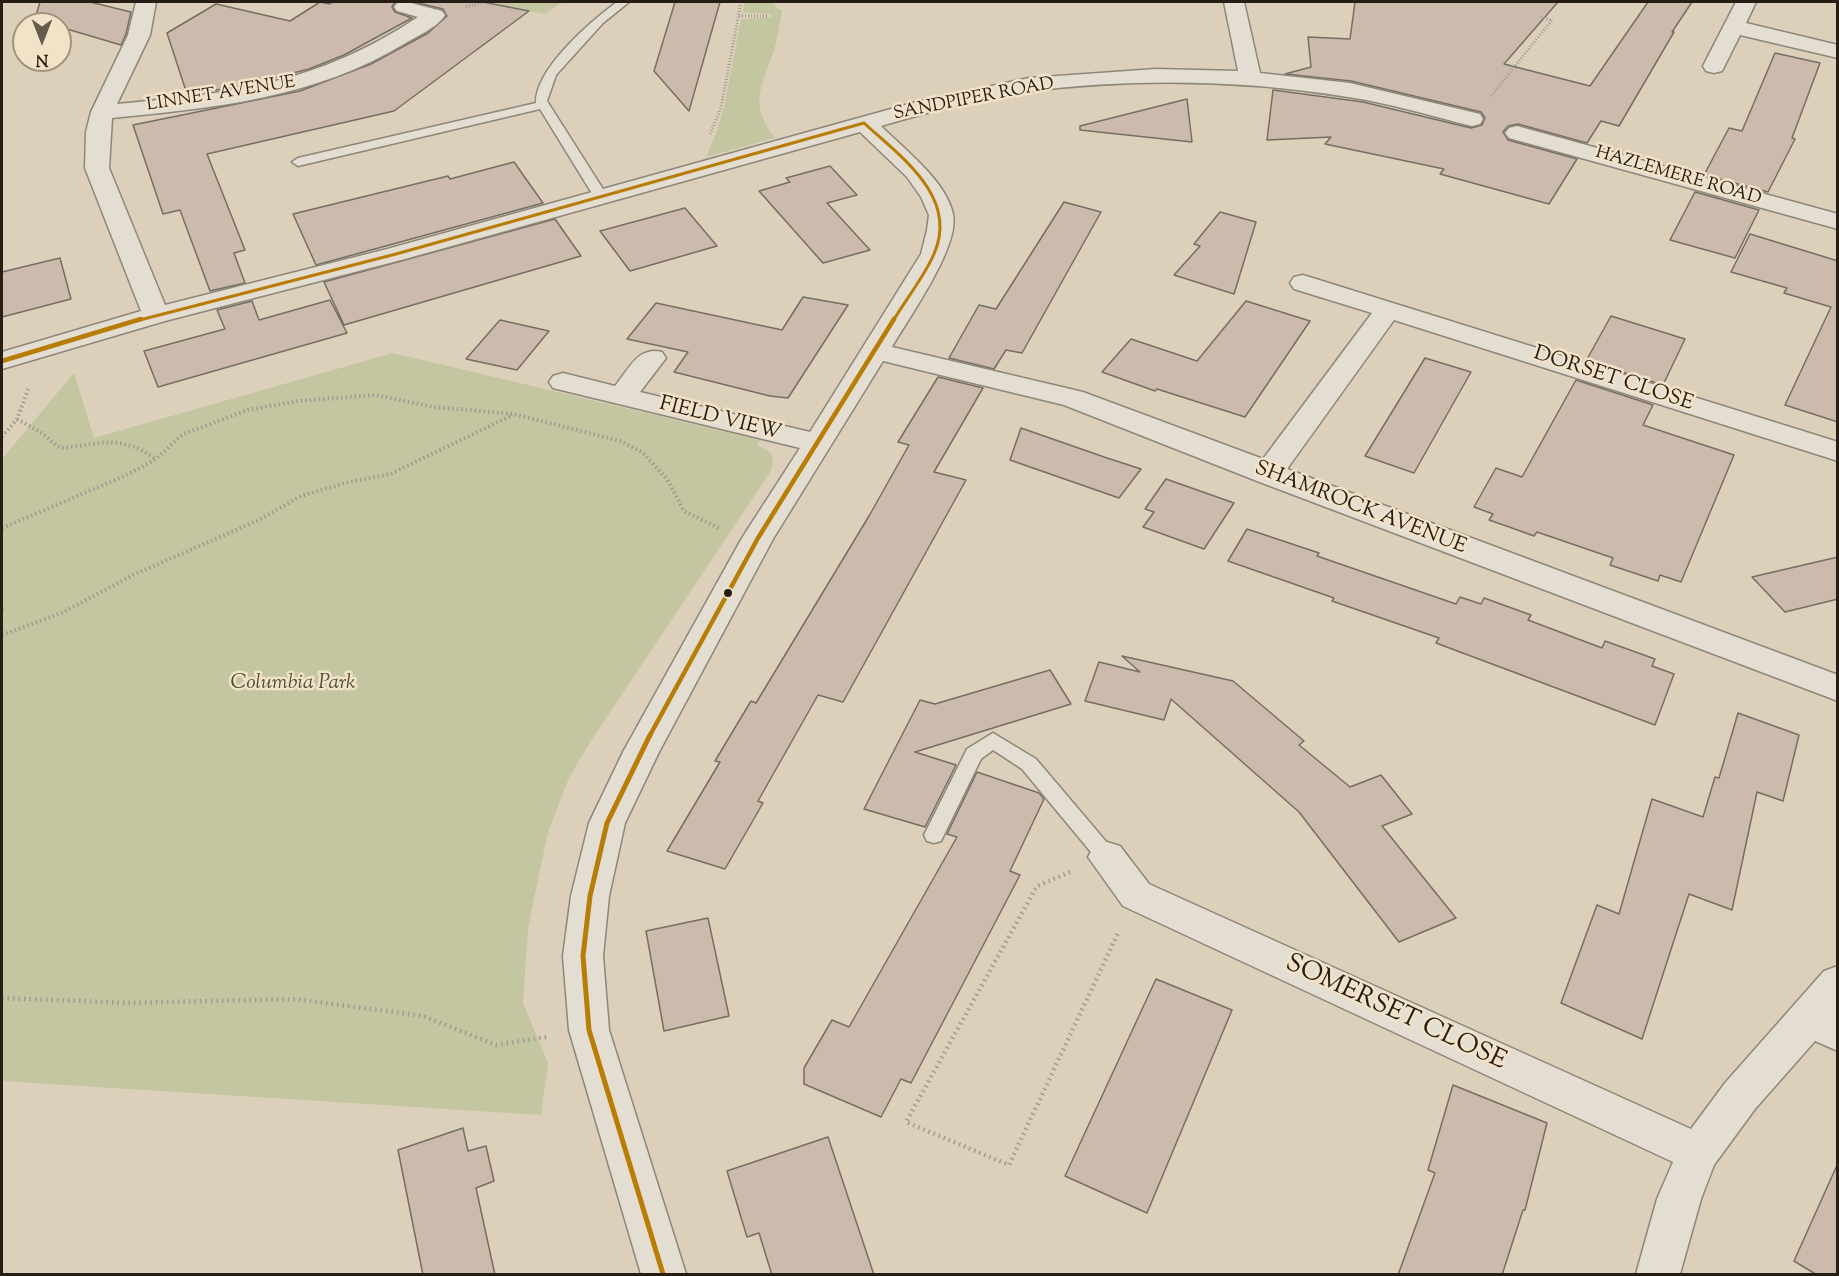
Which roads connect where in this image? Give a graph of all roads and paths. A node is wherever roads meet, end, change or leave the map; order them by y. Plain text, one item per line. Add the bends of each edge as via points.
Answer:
1 (146, 2) edge
2 (623, 2) edge
3 (741, 2) edge
4 (1234, 2) edge
5 (1746, 2) edge
6 (404, 7) dead end
7 (739, 16) junction
8 (769, 16) dead end
9 (1539, 17) dead end
10 (1734, 27) junction
11 (1838, 52) edge
12 (1714, 66) dead end
13 (1250, 78) junction
14 (542, 105) junction
15 (102, 112) junction
16 (1472, 119) joint
17 (864, 123) junction
18 (1517, 133) dead end
19 (298, 162) dead end
20 (707, 168) junction
21 (601, 197) junction
22 (1838, 222) edge
23 (1303, 283) dead end
24 (1388, 309) junction
25 (156, 315) junction
26 (37, 351) junction
27 (876, 351) junction
28 (652, 358) dead end
29 (2, 361) edge
30 (563, 382) dead end
31 (622, 396) junction
32 (514, 414) junction
33 (17, 419) junction
34 (2, 437) edge
35 (817, 443) junction
36 (1838, 452) edge
37 (156, 459) junction
38 (1268, 474) junction
39 (2, 528) edge
40 (758, 538) junction
41 (2, 635) edge
42 (1838, 689) edge
43 (934, 835) dead end
44 (1107, 857) junction
45 (1136, 895) junction
46 (1838, 983) edge
47 (2, 998) edge
48 (1824, 1025) edge
49 (589, 1030) junction
50 (1698, 1153) junction
51 (663, 1275) edge
52 (1658, 1275) edge

1 - 15 street via 139,35
2 - 14 lane via 599,21 550,75
3 - 7 path
4 - 13 street
5 - 10 street
6 - 15 street, LINNET AVENUE via 435,15 377,51 312,79 200,101
7 - 8 path
7 - 20 path via 720,108 699,155
9 - 16 path via 1552,20
10 - 11 street
10 - 12 street
13 - 16 street, SANDPIPER ROAD via 1350,90
13 - 17 street, SANDPIPER ROAD via 1156,76 1029,86
14 - 19 lane
14 - 21 lane
15 - 25 street via 97,168
17 - 20 street, SANDPIPER ROAD
17 - 27 street via 915,172 941,215 934,254
18 - 22 street, HAZLEMERE ROAD
20 - 21 street, SANDPIPER ROAD
21 - 25 street, SANDPIPER ROAD
23 - 24 street, DORSET CLOSE
24 - 36 street, DORSET CLOSE
24 - 38 street
25 - 26 street, SANDPIPER ROAD
26 - 29 street, SANDPIPER ROAD
26 - 33 path via 28,395
27 - 35 street
27 - 38 street, SHAMROCK AVENUE via 1073,398
28 - 31 street, FIELD VIEW
30 - 31 street, FIELD VIEW
31 - 35 street, FIELD VIEW
32 - 37 path via 375,395 298,401 248,410 183,434
32 - 40 path via 620,441 642,452 667,479 684,512 712,526
32 - 41 path via 390,474 301,496 261,519 133,575 62,613
33 - 34 path
33 - 37 path via 60,448 114,442 135,445
35 - 40 street
37 - 39 path
38 - 42 street, SHAMROCK AVENUE
40 - 49 street via 641,752 607,823 590,897 583,956
43 - 44 lane via 974,754 993,740 1029,764
44 - 45 street, SOMERSET CLOSE
44 - 45 path via 1037,886 906,1122 1009,1165
45 - 50 street, SOMERSET CLOSE
46 - 48 street
47 - 49 path via 128,1003 295,999 423,1017 496,1045
48 - 50 street via 1740,1096
49 - 51 street
50 - 52 street via 1679,1199

